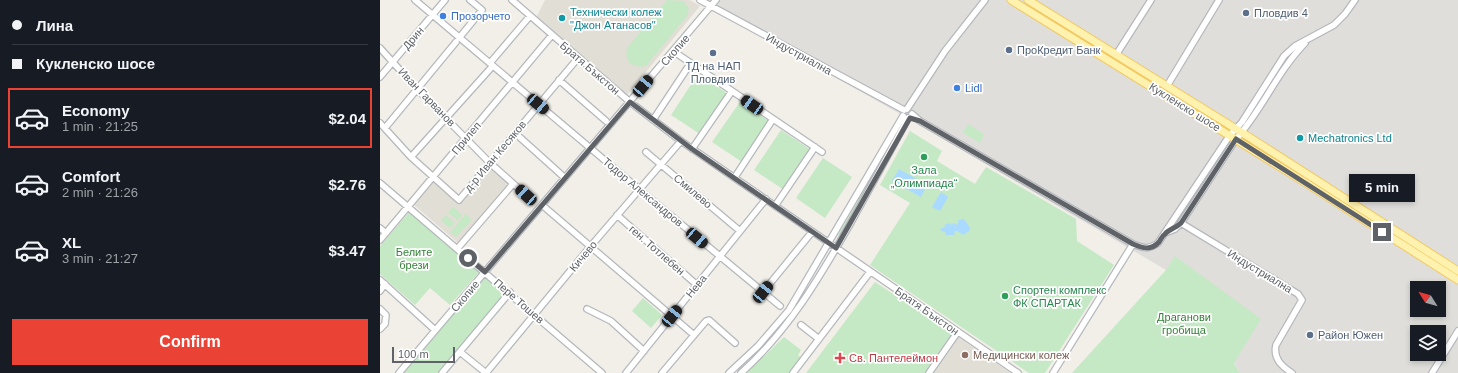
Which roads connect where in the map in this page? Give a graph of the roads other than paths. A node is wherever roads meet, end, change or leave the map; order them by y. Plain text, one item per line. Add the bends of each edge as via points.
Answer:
1 (415, 0) edge
2 (445, 0) edge
3 (470, 0) edge
4 (512, 0) edge
5 (700, 0) edge
6 (716, 0) edge
7 (985, 0) edge
8 (1011, 0) edge
9 (1028, 0) edge
10 (1151, 0) edge
11 (1219, 0) edge
12 (1354, 0) edge
13 (711, 6) junction
14 (432, 15) junction
15 (530, 16) junction
16 (552, 35) junction
17 (458, 40) junction
18 (380, 48) edge
19 (673, 51) junction
20 (1116, 55) junction
21 (578, 58) junction
22 (393, 62) junction
23 (690, 64) junction
24 (490, 66) junction
25 (380, 77) edge
26 (559, 80) junction
27 (513, 82) junction
28 (1167, 86) junction
29 (417, 89) junction
30 (732, 91) junction
31 (630, 102) junction
32 (538, 104) junction
33 (907, 114) junction
34 (446, 118) junction
35 (773, 119) junction
36 (653, 120) junction
37 (606, 121) dead end
38 (380, 123) edge
39 (385, 128) junction
40 (1239, 131) junction
41 (515, 133) junction
42 (1233, 137) junction
43 (466, 138) junction
44 (682, 141) junction
45 (815, 147) junction
46 (591, 148) junction
47 (692, 149) junction
48 (646, 152) dead end
49 (822, 152) dead end
50 (411, 157) junction
51 (490, 163) junction
52 (662, 165) junction
53 (735, 177) junction
54 (432, 178) junction
55 (565, 178) junction
56 (380, 183) edge
57 (513, 184) junction
58 (640, 190) junction
59 (526, 195) dead end
60 (766, 200) junction
61 (542, 205) junction
62 (775, 206) junction
63 (408, 207) junction
64 (617, 216) junction
65 (1181, 223) junction
66 (380, 228) edge
67 (740, 231) junction
68 (812, 232) junction
69 (386, 233) junction
70 (1165, 233) junction
71 (380, 240) edge
72 (829, 243) junction
73 (1133, 244) junction
74 (590, 247) junction
75 (836, 248) junction
76 (457, 249) junction
77 (720, 257) junction
78 (1458, 271) edge
79 (485, 272) junction
80 (870, 272) junction
81 (380, 280) edge
82 (1458, 280) edge
83 (385, 284) junction
84 (697, 285) junction
85 (380, 292) edge
86 (510, 292) junction
87 (763, 292) junction
88 (780, 306) dead end
89 (380, 309) edge
90 (587, 309) dead end
91 (535, 315) junction
92 (672, 316) junction
93 (801, 325) dead end
94 (380, 329) edge
95 (435, 330) junction
96 (1458, 331) edge
97 (957, 333) junction
98 (694, 335) junction
99 (819, 339) junction
100 (734, 343) dead end
101 (644, 351) junction
102 (460, 352) junction
103 (399, 373) edge
104 (442, 373) edge
105 (486, 373) edge
106 (602, 373) edge
107 (626, 373) edge
108 (662, 373) edge
109 (729, 373) edge
110 (742, 373) edge
111 (793, 373) edge
112 (929, 373) edge
113 (1018, 373) edge
114 (1053, 373) edge
115 (1292, 373) edge
116 (1432, 373) edge

1 - 14 street, Тодор Александров
2 - 14 street, Дрин
3 - 17 street via 482,10
4 - 15 street, Братя Бъкстон
5 - 13 street, Индустриална
6 - 13 street, Скопие
7 - 33 street via 945,50
8 - 42 main road, Кукленско шосе
9 - 20 main road, Кукленско шосе
10 - 20 street
11 - 28 street
12 - 40 street via 1334,25 1295,46 1284,56
13 - 19 street, Скопие
13 - 33 street, Индустриална
14 - 17 street, Тодор Александров
14 - 22 street, Дрин
15 - 16 street, Братя Бъкстон
15 - 24 street
16 - 21 street, Братя Бъкстон
16 - 27 street, Прилеп
17 - 24 street, Тодор Александров
17 - 29 street
18 - 22 street, Иван Гарванов
19 - 23 street
19 - 31 street, Скопие
20 - 28 main road, Кукленско шосе
21 - 26 street, д-р Иван Кесяков
21 - 31 street, Братя Бъкстон
22 - 25 street, Дрин
22 - 29 street, Иван Гарванов
23 - 30 street
23 - 36 street
24 - 27 street, Тодор Александров
24 - 34 street
26 - 32 street, д-р Иван Кесяков
26 - 37 street
27 - 32 street, Тодор Александров
27 - 43 street, Прилеп
28 - 40 main road, Кукленско шосе
29 - 34 street, Иван Гарванов
29 - 39 street
30 - 35 street
30 - 47 street
31 - 36 street, Братя Бъкстон
31 - 46 street, Скопие
32 - 41 street, д-р Иван Кесяков
32 - 46 street, Тодор Александров
33 - 72 street
33 - 73 street, Индустриална
33 - 75 street
34 - 43 street, Иван Гарванов
34 - 50 street
35 - 45 street
35 - 53 street
36 - 44 street, Братя Бъкстон
38 - 39 street
39 - 50 street
40 - 42 street
40 - 78 main road, Кукленско шосе
41 - 51 street, д-р Иван Кесяков
41 - 55 street
42 - 65 street, Индустриална
42 - 70 street, Индустриална
42 - 82 main road, Кукленско шосе
43 - 51 street, Иван Гарванов
43 - 54 street, Прилеп
44 - 47 street, Братя Бъкстон
44 - 52 street, Кичево
45 - 49 street
45 - 62 street
46 - 55 street, Скопие
46 - 58 street, Тодор Александров
47 - 53 street, Братя Бъкстон
48 - 52 street, Смилево
50 - 54 street
51 - 54 street, д-р Иван Кесяков via 458,200
51 - 57 street, Иван Гарванов
52 - 58 street, Кичево
52 - 67 street, Смилево
53 - 60 street, Братя Бъкстон
54 - 63 street, Прилеп
55 - 61 street, Скопие
56 - 63 street, Пере Тошев
57 - 59 street, Иван Гарванов
57 - 76 street
58 - 64 street, Кичево
58 - 77 street, Тодор Александров
60 - 62 street, Братя Бъкстон
60 - 67 street, Нева
61 - 74 street
61 - 79 street, Скопие
62 - 68 street, Братя Бъкстон
63 - 69 street, Прилеп
63 - 76 street, Пере Тошев
64 - 74 street, Кичево
64 - 84 street, ген. Тотлебен
65 - 70 street, Индустриална
65 - 115 street, Индустриална via 1298,294 1302,300 1274,353 1282,367
66 - 69 street
67 - 77 street, Нева
68 - 72 street, Братя Бъкстон
68 - 87 street
69 - 71 street, Прилеп
70 - 73 street, Индустриална via 1152,247 1145,248
72 - 75 street, Братя Бъкстон
72 - 109 street via 789,310 758,346
73 - 114 street
74 - 91 street, Кичево
74 - 92 street
75 - 80 street, Братя Бъкстон
75 - 110 street via 795,314
76 - 79 street, Пере Тошев
77 - 84 street, Нева
77 - 87 street, Тодор Александров
79 - 86 street, Пере Тошев
79 - 95 street, Скопие
80 - 97 street, Братя Бъкстон
80 - 99 street
81 - 83 street
83 - 85 street
83 - 95 street
84 - 92 street, Нева
86 - 91 street, Пере Тошев
86 - 102 street
87 - 88 street, Тодор Александров
89 - 94 street via 386,315 385,324
90 - 101 street via 611,321
91 - 105 street, Кичево
91 - 106 street, Пере Тошев
92 - 98 street
92 - 101 street, Нева
93 - 99 street
95 - 103 street, Скопие
96 - 116 street
97 - 112 street
97 - 113 street, Братя Бъкстон
98 - 100 street via 709,320
98 - 108 street
99 - 111 street
101 - 107 street, Нева
102 - 104 street
102 - 105 street

